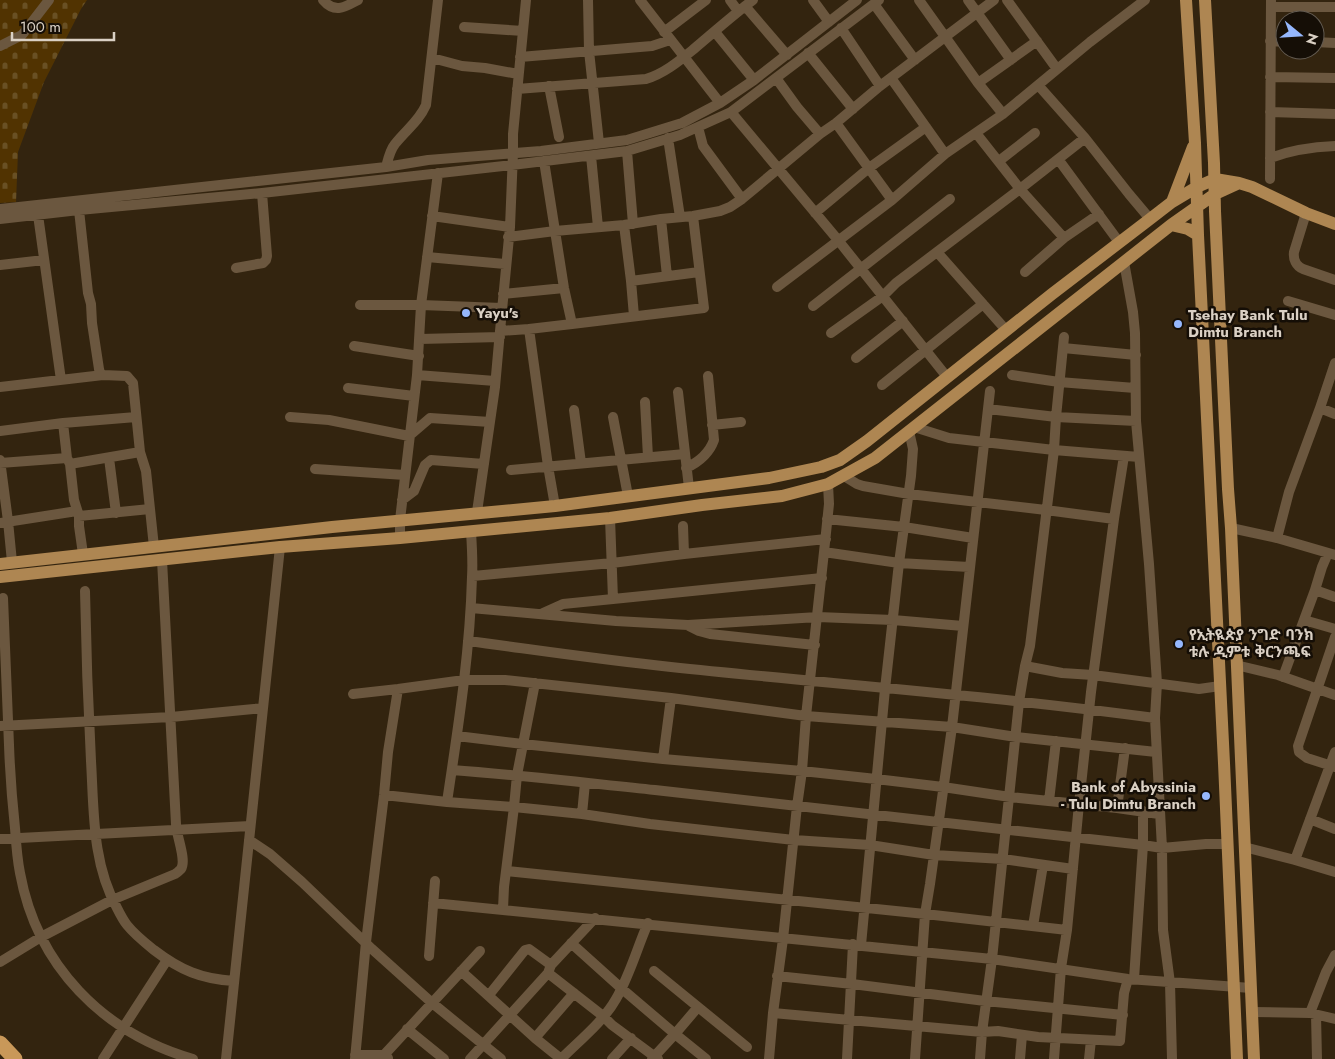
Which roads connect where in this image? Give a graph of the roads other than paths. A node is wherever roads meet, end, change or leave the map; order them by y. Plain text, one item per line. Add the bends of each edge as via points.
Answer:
1 (49, 0) edge
2 (323, 0) edge
3 (358, 0) edge
4 (438, 0) edge
5 (526, 0) edge
6 (588, 0) edge
7 (640, 0) edge
8 (706, 0) edge
9 (730, 0) edge
10 (812, 0) edge
11 (857, 0) edge
12 (919, 0) edge
13 (968, 0) edge
14 (994, 0) edge
15 (1007, 0) edge
16 (1144, 0) edge
17 (1186, 0) edge
18 (1205, 0) edge
19 (877, 2) edge
20 (1271, 3) edge
21 (746, 6) edge
22 (1335, 7) edge
23 (978, 13) junction
24 (829, 22) junction
25 (464, 27) dead end
26 (841, 28) junction
27 (523, 31) junction
28 (715, 32) junction
29 (667, 36) junction
30 (946, 37) junction
31 (1037, 41) junction
32 (1270, 41) junction
33 (1275, 41) edge
34 (0, 46) edge
35 (589, 51) junction
36 (808, 53) junction
37 (786, 55) junction
38 (520, 57) junction
39 (685, 57) junction
40 (432, 58) junction
41 (915, 60) junction
42 (1011, 60) junction
43 (1057, 69) junction
44 (518, 74) junction
45 (1270, 77) junction
46 (776, 78) junction
47 (891, 78) junction
48 (1335, 78) edge
49 (754, 80) junction
50 (593, 83) junction
51 (978, 83) junction
52 (1038, 85) junction
53 (550, 86) junction
54 (880, 86) junction
55 (517, 88) junction
56 (720, 103) junction
57 (853, 109) junction
58 (731, 112) junction
59 (1270, 112) junction
60 (1003, 114) junction
61 (1335, 114) edge
62 (836, 123) junction
63 (698, 126) junction
64 (926, 127) junction
65 (976, 133) junction
66 (820, 134) junction
67 (1034, 134) dead end
68 (559, 137) dead end
69 (668, 138) junction
70 (1085, 138) junction
71 (599, 143) junction
72 (1195, 143) junction
73 (1335, 146) edge
74 (627, 151) junction
75 (513, 153) junction
76 (945, 154) junction
77 (591, 156) junction
78 (1270, 158) junction
79 (1058, 159) junction
80 (544, 161) junction
81 (999, 161) junction
82 (1214, 163) junction
83 (512, 165) junction
84 (386, 167) junction
85 (869, 168) junction
86 (778, 169) junction
87 (438, 173) junction
88 (1214, 179) junction
89 (1270, 179) dead end
90 (1234, 184) junction
91 (1197, 187) junction
92 (1020, 189) junction
93 (262, 193) junction
94 (1215, 194) junction
95 (742, 198) junction
96 (950, 199) dead end
97 (892, 200) junction
98 (1172, 202) junction
99 (1198, 206) junction
100 (0, 209) edge
101 (79, 210) junction
102 (1215, 211) junction
103 (815, 213) junction
104 (1306, 213) junction
105 (1099, 214) junction
106 (38, 215) junction
107 (432, 216) junction
108 (693, 216) junction
109 (680, 217) junction
110 (0, 219) edge
111 (662, 219) junction
112 (1150, 219) junction
113 (629, 224) junction
114 (1335, 224) edge
115 (1171, 225) junction
116 (598, 227) junction
117 (555, 231) junction
118 (509, 232) junction
119 (1198, 235) junction
120 (1064, 238) junction
121 (838, 240) junction
122 (1119, 242) junction
123 (937, 252) junction
124 (427, 257) junction
125 (44, 260) junction
126 (1124, 262) junction
127 (505, 264) junction
128 (0, 265) edge
129 (236, 268) dead end
130 (861, 269) junction
131 (700, 272) junction
132 (1026, 272) dead end
133 (667, 276) junction
134 (1335, 280) edge
135 (631, 281) junction
136 (777, 286) dead end
137 (564, 288) junction
138 (503, 294) junction
139 (883, 296) junction
140 (1288, 301) dead end
141 (983, 304) junction
142 (360, 305) dead end
143 (421, 305) junction
144 (813, 306) dead end
145 (502, 308) junction
146 (1335, 315) edge
147 (634, 316) junction
148 (903, 321) junction
149 (572, 324) junction
150 (529, 329) junction
151 (1006, 330) junction
152 (832, 332) dead end
153 (500, 334) junction
154 (1064, 337) dead end
155 (420, 339) junction
156 (354, 346) dead end
157 (1063, 348) junction
158 (925, 350) junction
159 (1136, 355) junction
160 (418, 356) junction
161 (856, 358) dead end
162 (1335, 363) edge
163 (103, 375) junction
164 (417, 375) junction
165 (1012, 375) dead end
166 (708, 376) dead end
167 (947, 377) junction
168 (1333, 379) edge
169 (61, 380) junction
170 (495, 381) junction
171 (1059, 382) junction
172 (882, 385) dead end
173 (0, 387) edge
174 (348, 388) dead end
175 (1135, 388) junction
176 (990, 391) dead end
177 (678, 392) dead end
178 (414, 396) junction
179 (645, 402) dead end
180 (1320, 408) junction
181 (988, 409) junction
182 (574, 410) dead end
183 (1335, 414) edge
184 (1056, 416) junction
185 (136, 417) junction
186 (290, 417) dead end
187 (613, 417) dead end
188 (1136, 421) junction
189 (490, 422) junction
190 (741, 422) dead end
191 (63, 423) junction
192 (712, 425) junction
193 (911, 429) junction
194 (0, 431) edge
195 (409, 436) junction
196 (984, 442) junction
197 (1054, 450) junction
198 (140, 452) junction
199 (685, 454) junction
200 (1124, 456) junction
201 (648, 457) junction
202 (1139, 457) junction
203 (109, 458) junction
204 (621, 459) junction
205 (69, 461) junction
206 (0, 462) edge
207 (581, 463) junction
208 (484, 464) junction
209 (548, 466) junction
210 (686, 468) junction
211 (315, 469) dead end
212 (511, 470) dead end
213 (405, 475) junction
214 (844, 476) junction
215 (828, 484) junction
216 (689, 488) junction
217 (909, 494) junction
218 (628, 496) junction
219 (402, 500) junction
220 (977, 502) junction
221 (555, 506) junction
222 (150, 509) junction
223 (1046, 510) junction
224 (477, 512) junction
225 (78, 513) junction
226 (116, 513) junction
227 (610, 518) junction
228 (827, 519) junction
229 (1114, 519) junction
230 (400, 520) junction
231 (4, 522) edge
232 (683, 526) dead end
233 (904, 527) junction
234 (1231, 528) junction
235 (471, 532) junction
236 (400, 538) junction
237 (973, 538) junction
238 (1277, 538) junction
239 (826, 539) junction
240 (154, 547) junction
241 (280, 547) junction
242 (824, 552) junction
243 (83, 554) junction
244 (684, 554) junction
245 (1332, 554) edge
246 (162, 560) junction
247 (899, 562) junction
248 (6, 563) edge
249 (612, 563) junction
250 (969, 567) junction
251 (0, 576) edge
252 (473, 576) junction
253 (822, 578) junction
254 (1315, 590) junction
255 (85, 591) dead end
256 (1335, 597) edge
257 (3, 598) dead end
258 (613, 599) junction
259 (471, 608) junction
260 (543, 614) junction
261 (818, 617) junction
262 (893, 620) junction
263 (1304, 620) junction
264 (688, 625) junction
265 (963, 626) junction
266 (1335, 630) edge
267 (1335, 637) edge
268 (468, 641) junction
269 (814, 644) junction
270 (1236, 665) junction
271 (1025, 666) junction
272 (1094, 675) junction
273 (1283, 677) junction
274 (464, 680) junction
275 (811, 681) junction
276 (535, 683) junction
277 (1157, 683) junction
278 (1220, 686) junction
279 (1317, 688) junction
280 (398, 689) junction
281 (885, 689) junction
282 (353, 694) dead end
283 (955, 695) junction
284 (1335, 695) edge
285 (671, 698) junction
286 (1020, 702) junction
287 (263, 708) junction
288 (1089, 709) junction
289 (806, 716) junction
290 (171, 718) junction
291 (1155, 718) junction
292 (89, 722) junction
293 (883, 722) junction
294 (4, 726) edge
295 (952, 727) junction
296 (457, 736) junction
297 (1016, 736) junction
298 (1056, 741) junction
299 (523, 744) junction
300 (1086, 744) junction
301 (1124, 748) junction
302 (1156, 752) junction
303 (1335, 752) edge
304 (664, 759) junction
305 (1333, 766) edge
306 (452, 770) junction
307 (802, 771) junction
308 (517, 775) junction
309 (876, 780) junction
310 (585, 783) junction
311 (943, 787) junction
312 (384, 795) junction
313 (1010, 797) junction
314 (1050, 801) junction
315 (447, 802) junction
316 (1079, 804) junction
317 (797, 806) junction
318 (514, 807) junction
319 (1117, 808) junction
320 (1143, 812) junction
321 (582, 814) junction
322 (873, 814) junction
323 (1159, 814) junction
324 (1310, 819) junction
325 (939, 822) junction
326 (250, 826) junction
327 (1335, 829) edge
328 (176, 830) junction
329 (1006, 830) junction
330 (96, 835) junction
331 (1076, 838) junction
332 (0, 839) edge
333 (16, 839) junction
334 (249, 840) junction
335 (794, 840) junction
336 (1227, 844) junction
337 (870, 845) junction
338 (1143, 845) junction
339 (1244, 847) junction
340 (1162, 848) junction
341 (934, 855) junction
342 (1003, 859) junction
343 (1295, 860) junction
344 (1043, 865) junction
345 (1073, 869) junction
346 (507, 871) junction
347 (1335, 872) edge
348 (434, 881) dead end
349 (112, 900) junction
350 (788, 900) junction
351 (433, 902) junction
352 (864, 908) junction
353 (503, 909) junction
354 (925, 914) junction
355 (595, 918) junction
356 (996, 921) junction
357 (648, 924) junction
358 (1033, 926) junction
359 (1067, 930) junction
360 (41, 937) junction
361 (783, 939) junction
362 (366, 942) junction
363 (571, 943) junction
364 (857, 945) junction
365 (480, 951) dead end
366 (922, 953) junction
367 (1335, 955) edge
368 (429, 956) dead end
369 (992, 959) junction
370 (167, 960) junction
371 (0, 962) edge
372 (1061, 968) junction
373 (550, 969) junction
374 (654, 971) dead end
375 (462, 972) junction
376 (777, 976) junction
377 (1131, 979) junction
378 (234, 981) junction
379 (1170, 982) junction
380 (852, 984) junction
381 (1234, 987) junction
382 (621, 988) junction
383 (1251, 988) junction
384 (574, 993) junction
385 (920, 993) junction
386 (489, 995) junction
387 (431, 1002) junction
388 (986, 1002) junction
389 (698, 1007) junction
390 (1057, 1009) junction
391 (1252, 1012) junction
392 (773, 1013) junction
393 (509, 1014) junction
394 (1313, 1014) junction
395 (1123, 1015) junction
396 (604, 1016) junction
397 (849, 1020) junction
398 (1335, 1020) edge
399 (918, 1025) junction
400 (124, 1028) junction
401 (407, 1029) junction
402 (982, 1032) junction
403 (675, 1034) junction
404 (1022, 1035) junction
405 (535, 1038) junction
406 (631, 1038) junction
407 (1056, 1038) junction
408 (1091, 1040) junction
409 (0, 1043) edge
410 (484, 1044) junction
411 (747, 1048) dead end
412 (355, 1057) edge
413 (386, 1057) edge
414 (655, 1058) edge
415 (15, 1059) edge
416 (104, 1059) edge
417 (193, 1059) edge
418 (226, 1059) edge
419 (444, 1059) edge
420 (470, 1059) edge
421 (501, 1059) edge
422 (561, 1059) edge
423 (612, 1059) edge
424 (706, 1059) edge
425 (769, 1059) edge
426 (847, 1059) edge
427 (915, 1059) edge
428 (980, 1059) edge
429 (1020, 1059) edge
430 (1054, 1059) edge
431 (1089, 1059) edge
432 (1172, 1059) edge
433 (1237, 1059) edge
434 (1254, 1059) edge
435 (1317, 1059) edge

1 - 34 street via 22,35
2 - 3 street via 331,7 344,8
4 - 40 street
5 - 27 street
6 - 35 street
7 - 29 street
8 - 29 street
9 - 21 street
10 - 24 street
11 - 24 street
12 - 30 street
13 - 23 street
14 - 23 street
15 - 31 street
16 - 43 street
17 - 72 main road
18 - 82 main road
19 - 26 street
19 - 41 street
20 - 22 street
20 - 32 street
21 - 28 street
21 - 37 street
23 - 30 street
23 - 42 street
24 - 37 street
25 - 27 street
26 - 36 street
26 - 54 street
27 - 38 street
28 - 39 street
28 - 49 street
29 - 35 street via 652,46
29 - 39 street
30 - 41 street
30 - 51 street
31 - 42 street
31 - 43 street
32 - 33 street
32 - 45 street
35 - 38 street
35 - 50 street
36 - 46 street
36 - 57 street
37 - 49 street
38 - 44 street
39 - 50 street via 659,75 646,79
39 - 56 street
40 - 44 street
40 - 84 street via 426,106 418,120 395,144
41 - 47 street
42 - 51 street
43 - 52 street
44 - 55 street
45 - 48 street
45 - 59 street
46 - 58 street
46 - 66 street
47 - 54 street
47 - 64 street
49 - 56 street
50 - 53 street
50 - 71 street
51 - 60 street
52 - 60 street
52 - 70 street
53 - 55 street
53 - 68 street
54 - 57 street
55 - 75 street
56 - 71 street via 682,123 627,140
57 - 62 street
58 - 63 street
58 - 86 street
59 - 61 street
59 - 78 street
60 - 65 street
62 - 66 street
62 - 85 street
63 - 69 street
63 - 95 street via 703,146
64 - 76 street
64 - 85 street
65 - 76 street
65 - 81 street
66 - 86 street
67 - 81 street
69 - 74 street
69 - 109 street
70 - 79 street
70 - 112 street
71 - 75 street
72 - 91 main road
72 - 98 main road
73 - 78 street via 1312,147
74 - 77 street
74 - 113 street
75 - 83 street
75 - 84 street
76 - 97 street
77 - 80 street
77 - 116 street
78 - 89 street
79 - 92 street
79 - 105 street
80 - 83 street
80 - 117 street
81 - 92 street
82 - 88 main road
82 - 90 main road
83 - 87 street
83 - 118 street
84 - 100 street
85 - 97 street
85 - 103 street
86 - 95 street
86 - 103 street
87 - 93 street
87 - 107 street
88 - 90 main road
88 - 91 main road
88 - 94 main road
90 - 94 main road
90 - 102 main road
90 - 104 main road via 1259,190
91 - 98 main road
91 - 99 main road
92 - 120 street
92 - 123 street
93 - 101 street
93 - 129 street via 266,260
94 - 99 main road
94 - 102 main road
95 - 108 street via 720,211
96 - 130 street
97 - 121 street
98 - 112 main road
99 - 115 main road
99 - 119 main road
101 - 106 street
101 - 163 street via 92,323 99,369
102 - 234 main road
103 - 121 street
104 - 114 main road
104 - 134 street via 1294,252 1295,261 1303,269
105 - 120 street
105 - 122 street
106 - 110 street
106 - 125 street
107 - 118 street
107 - 124 street
108 - 109 street
108 - 131 street
109 - 111 street
111 - 113 street
111 - 133 street
112 - 122 main road
113 - 116 street
113 - 135 street
115 - 119 main road
115 - 126 main road
116 - 117 street
117 - 118 street
117 - 137 street
118 - 127 street
119 - 278 main road
120 - 132 street
121 - 130 street
121 - 136 street
122 - 151 main road
123 - 139 street
123 - 141 street
124 - 127 street
124 - 143 street
125 - 128 street
125 - 169 street
126 - 159 street via 1133,312
126 - 193 main road
127 - 138 street
130 - 139 street
130 - 144 street
131 - 133 street
131 - 147 street via 704,308
133 - 135 street
135 - 147 street
137 - 138 street
137 - 149 street
138 - 145 street
139 - 148 street
139 - 152 street
140 - 146 street
141 - 151 street
141 - 158 street
142 - 143 street
143 - 145 street
143 - 155 street
145 - 153 street
147 - 149 street
148 - 158 street
148 - 161 street
149 - 150 street
150 - 153 street
150 - 209 street
151 - 167 main road
153 - 155 street
153 - 170 street
154 - 157 street
155 - 160 street
156 - 160 street
157 - 159 street
157 - 171 street
158 - 167 street
158 - 172 street
159 - 175 street
160 - 164 street
162 - 168 street
163 - 169 street
163 - 185 street via 127,376 133,383
164 - 170 street
164 - 178 street
165 - 171 street
166 - 192 street
167 - 216 main road via 840,460 769,478
168 - 180 street
169 - 173 street
170 - 189 street
171 - 175 street
171 - 184 street
174 - 178 street
175 - 188 street
176 - 181 street
177 - 199 street
178 - 195 street
179 - 201 street
180 - 183 street
180 - 238 street via 1289,492
181 - 184 street
181 - 196 street
182 - 207 street
184 - 188 street
184 - 197 street
185 - 191 street
185 - 198 street
186 - 195 street via 329,420
187 - 204 street
188 - 202 street
189 - 195 street via 430,418
189 - 208 street
190 - 192 street
191 - 194 street
191 - 205 street
192 - 210 street via 714,440 710,449 698,462
193 - 196 street
193 - 214 main road via 875,458
193 - 217 street
195 - 213 street
196 - 197 street
196 - 220 street
197 - 200 street
197 - 223 street
198 - 203 street
198 - 222 street
199 - 201 street
199 - 210 street
200 - 202 street
200 - 229 street
201 - 204 street
202 - 277 street
203 - 205 street
203 - 226 street
204 - 207 street
204 - 218 street
205 - 206 street
205 - 225 street
206 - 231 street
207 - 209 street
208 - 219 street via 431,460 425,465 414,491
208 - 224 street
209 - 212 street
209 - 221 street
210 - 216 street
211 - 213 street
213 - 219 street
214 - 215 main road
214 - 217 street via 863,486
215 - 227 main road via 782,496
215 - 228 street
216 - 218 main road
217 - 220 street
217 - 233 street
218 - 221 main road
219 - 230 street
220 - 223 street
220 - 237 street
221 - 224 main road
222 - 226 street
222 - 240 street
223 - 229 street
223 - 271 street
224 - 230 main road
225 - 226 street
225 - 231 street
225 - 243 street
227 - 235 main road
227 - 249 street
228 - 233 street
228 - 239 street
229 - 272 street
230 - 236 street
230 - 240 main road
231 - 248 street
232 - 244 street
233 - 237 street
233 - 247 street
234 - 238 street
234 - 270 main road
235 - 236 main road
235 - 252 street
236 - 241 main road
237 - 250 street
238 - 245 street
239 - 242 street
239 - 244 street
240 - 243 main road
241 - 246 main road
241 - 287 street
242 - 247 street
242 - 253 street
243 - 248 main road
244 - 249 street
245 - 254 street via 1322,567
246 - 251 main road
246 - 290 street
247 - 250 street
247 - 262 street
249 - 252 street
249 - 258 street
250 - 265 street
252 - 259 street
253 - 258 street
253 - 261 street
254 - 256 street
254 - 263 street
255 - 292 street
257 - 294 street
258 - 260 street via 563,604
259 - 260 street
259 - 268 street
260 - 264 street
261 - 262 street
261 - 264 street
261 - 269 street
262 - 265 street
262 - 281 street
263 - 266 street
263 - 273 street
264 - 269 street via 710,634
265 - 283 street
267 - 279 street
268 - 274 street
268 - 275 street via 668,667
269 - 275 street
270 - 273 street
270 - 339 main road
271 - 272 street
271 - 286 street
272 - 277 street
272 - 288 street
273 - 279 street
274 - 276 street
274 - 280 street
274 - 296 street
275 - 281 street
275 - 289 street
276 - 285 street
276 - 299 street
277 - 278 street via 1199,689
277 - 291 street
278 - 336 main road
279 - 284 street
279 - 305 street via 1301,734 1299,752 1306,758
280 - 282 street
280 - 312 street
281 - 283 street
281 - 293 street
283 - 286 street
283 - 295 street
285 - 289 street
285 - 304 street
286 - 288 street
286 - 297 street
287 - 290 street
287 - 326 street
288 - 291 street
288 - 300 street
289 - 293 street
289 - 307 street
290 - 292 street
290 - 328 street
291 - 302 street
292 - 294 street
292 - 330 street
293 - 295 street
293 - 309 street
294 - 333 street
295 - 297 street
295 - 311 street
296 - 299 street
296 - 306 street
297 - 298 street
297 - 313 street
298 - 300 street
298 - 314 street
299 - 304 street
299 - 308 street
300 - 301 street
300 - 316 street
301 - 302 street
301 - 319 street
302 - 323 street
303 - 305 street
304 - 307 street
305 - 324 street
306 - 308 street
306 - 315 street
307 - 309 street
307 - 317 street
308 - 310 street
308 - 318 street
309 - 311 street
309 - 322 street
310 - 317 street
310 - 321 street
311 - 313 street
311 - 325 street
312 - 315 street
312 - 362 street
313 - 314 street
313 - 329 street
314 - 316 street
315 - 318 street
316 - 319 street
316 - 331 street
317 - 322 street
317 - 335 street
318 - 321 street
318 - 346 street
319 - 320 street
320 - 323 street
320 - 338 street
321 - 335 street
322 - 325 street
322 - 337 street
323 - 340 street
324 - 327 street
324 - 343 street
325 - 329 street
325 - 341 street
326 - 328 street
326 - 334 street
328 - 330 street
328 - 349 street via 183,864 181,869
329 - 331 street
329 - 342 street
330 - 333 street
330 - 349 street via 104,879
331 - 338 street
331 - 345 street
332 - 333 street
333 - 360 street via 20,873
334 - 362 street via 270,854
334 - 378 street
335 - 337 street
335 - 350 street
336 - 340 street
336 - 381 main road
337 - 341 street
337 - 352 street
338 - 340 street
338 - 377 street
339 - 343 street
339 - 383 main road
340 - 379 street via 1163,930
341 - 342 street
341 - 354 street
342 - 344 street
342 - 356 street
343 - 347 street
344 - 345 street
344 - 358 street
345 - 359 street
346 - 350 street
346 - 353 street
348 - 351 street
349 - 360 street
349 - 370 street via 130,929
350 - 352 street
350 - 361 street
351 - 353 street
351 - 368 street
352 - 354 street
352 - 364 street
353 - 355 street
354 - 356 street
354 - 366 street
355 - 357 street
355 - 363 street
356 - 358 street
356 - 369 street
357 - 361 street
357 - 382 street
358 - 359 street
359 - 372 street
360 - 371 street
360 - 400 street via 73,986
361 - 364 street
361 - 376 street
362 - 387 street
362 - 412 street
363 - 373 street
363 - 382 street
364 - 366 street
364 - 380 street
365 - 375 street
366 - 369 street
366 - 385 street
367 - 394 street
369 - 372 street
369 - 388 street
370 - 378 street via 200,976
370 - 400 street
372 - 377 street
372 - 390 street
373 - 384 street
373 - 386 street via 529,949 524,950
373 - 393 street
374 - 389 street
375 - 386 street
375 - 387 street
376 - 380 street
376 - 392 street
377 - 379 street
377 - 395 street via 1124,994
378 - 418 street
379 - 381 street
379 - 432 street
380 - 385 street
380 - 397 street
381 - 383 street
381 - 433 main road
382 - 396 street
382 - 403 street
383 - 391 main road
384 - 396 street
384 - 405 street
385 - 388 street
385 - 399 street
386 - 393 street
387 - 401 street
387 - 410 street
388 - 390 street
388 - 402 street
389 - 403 street
389 - 411 street
390 - 395 street
390 - 407 street
391 - 394 street
391 - 434 main road
392 - 397 street
392 - 425 street
393 - 405 street
393 - 410 street
394 - 398 street
394 - 435 street
395 - 408 street via 1120,1042
396 - 406 street
396 - 422 street
397 - 399 street
397 - 426 street
399 - 402 street
399 - 427 street
400 - 416 street
400 - 417 street via 145,1041
401 - 413 street
401 - 419 street
402 - 404 street
402 - 428 street
403 - 414 street
403 - 424 street
404 - 407 street
404 - 429 street
405 - 422 street
406 - 414 street
406 - 423 street
407 - 408 street
407 - 430 street
408 - 431 street
409 - 415 highway
410 - 420 street
410 - 421 street
412 - 413 street

